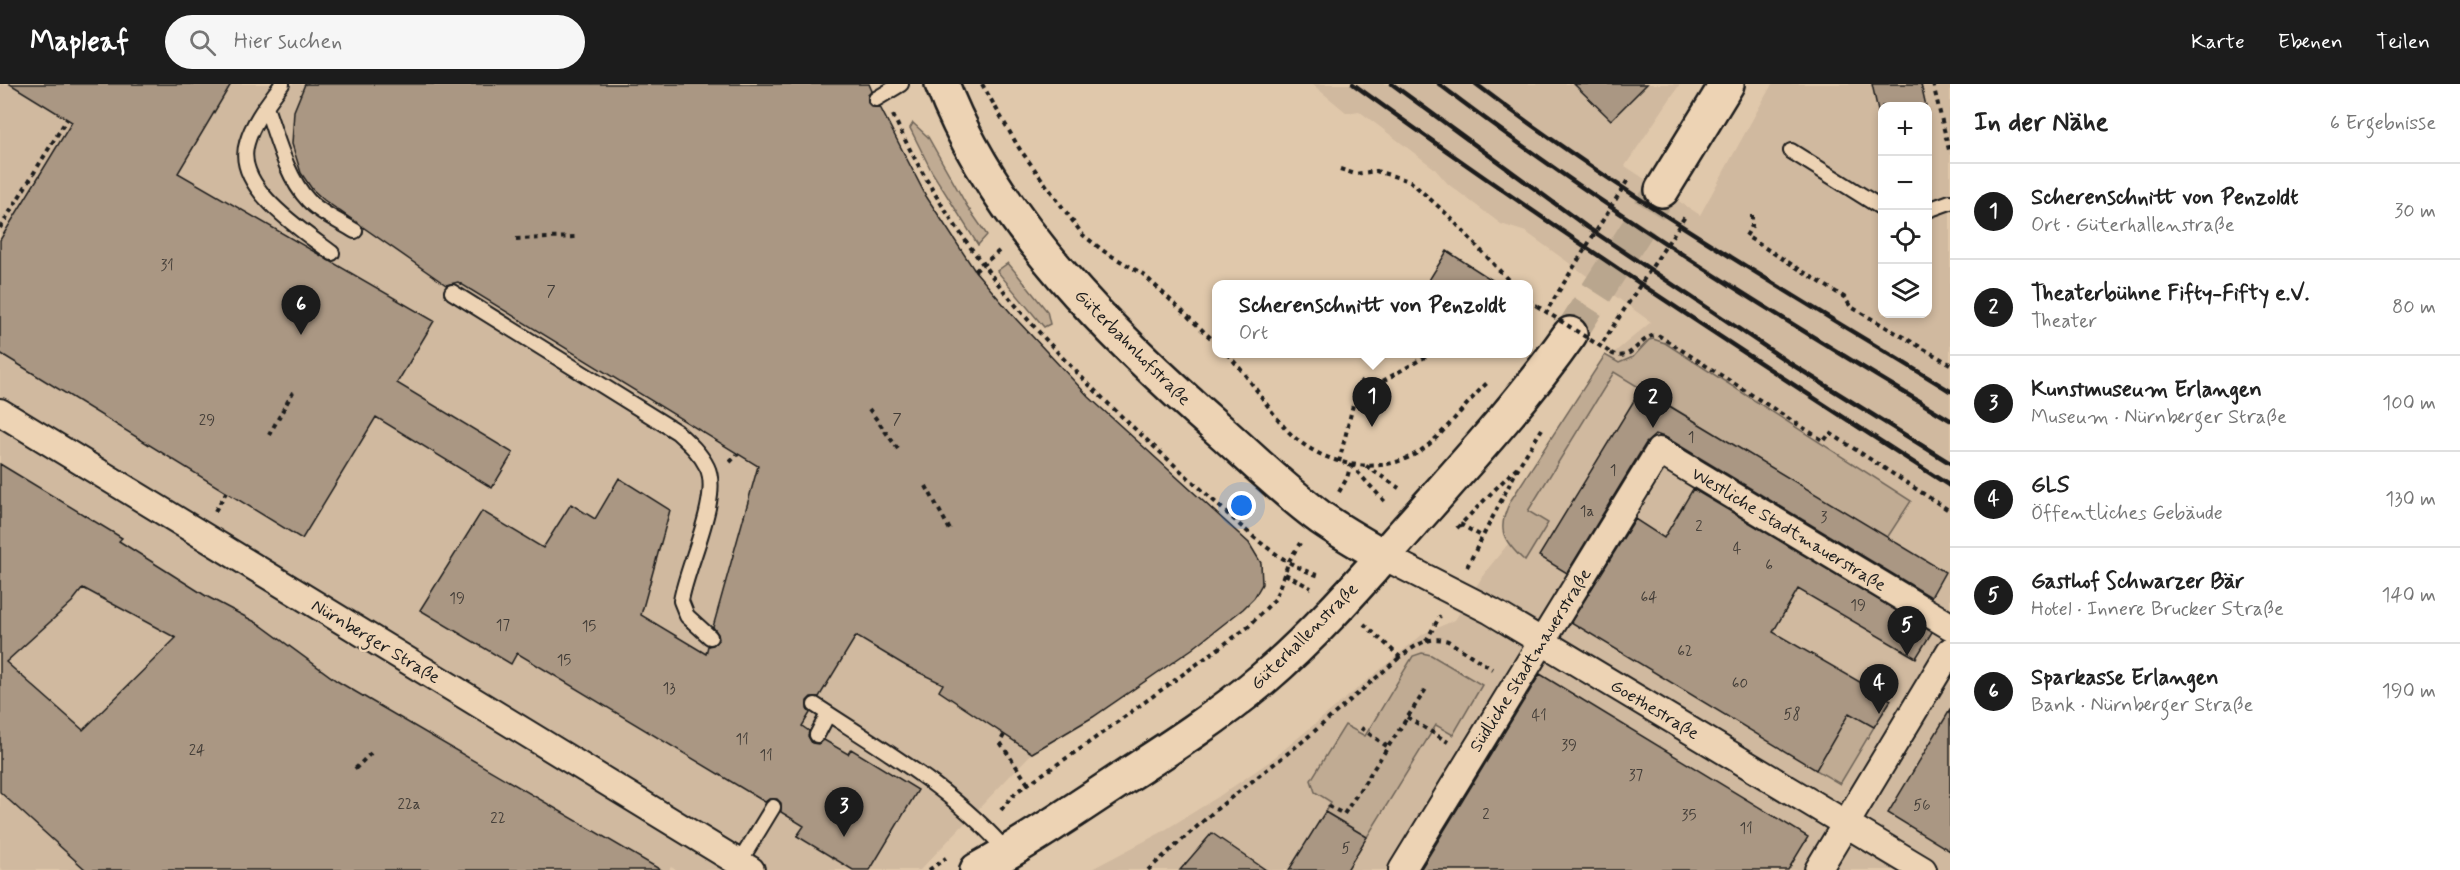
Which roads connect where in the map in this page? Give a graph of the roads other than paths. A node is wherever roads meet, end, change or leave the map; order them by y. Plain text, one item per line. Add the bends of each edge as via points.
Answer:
1 (282, 84) edge
2 (901, 84) edge
3 (942, 84) edge
4 (1727, 84) edge
5 (880, 97) road end
6 (266, 107) junction
7 (1791, 151) dead end
8 (1662, 190) tunnel mouth
9 (1950, 202) edge
10 (1878, 205) edge
11 (1932, 209) edge
12 (354, 231) dead end
13 (332, 253) dead end
14 (452, 292) dead end
15 (1570, 334) tunnel mouth
16 (0, 412) edge
17 (1659, 451) joint
18 (1383, 556) junction
19 (1950, 626) edge
20 (710, 637) dead end
21 (1542, 641) junction
22 (1950, 651) edge
23 (815, 705) dead end
24 (828, 714) junction
25 (817, 735) dead end
26 (773, 807) dead end
27 (1846, 824) junction
28 (1008, 853) junction
29 (745, 866) edge
30 (977, 870) edge
31 (1402, 870) edge
32 (1818, 870) edge
33 (1923, 870) edge

1 - 6 lane
2 - 5 lane
3 - 18 street, Güterbahnhofstraße via 986,172 1026,230 1125,344 1304,504
4 - 8 street
6 - 12 lane via 282,153 307,200
6 - 13 lane via 246,144 245,161 253,182 272,205
7 - 10 lane
9 - 11 lane
14 - 20 lane via 677,432 696,450 711,482 681,601 687,616
15 - 18 street, Güterhallenstraße via 1486,442
16 - 29 street, Nürnberger Straße
17 - 19 street, Westliche Stadtmauerstraße
17 - 21 street, Südliche Stadtmauerstraße
18 - 21 street, Goethestraße
18 - 28 street, Güterhallenstraße via 1281,663 1228,707
21 - 27 street, Goethestraße
21 - 31 street, Südliche Stadtmauerstraße via 1454,800
22 - 27 street
23 - 24 lane
24 - 25 lane
24 - 28 lane via 911,768 985,826
26 - 29 lane
27 - 32 street
27 - 33 street, Goethestraße
28 - 30 street, Güterhallenstraße

